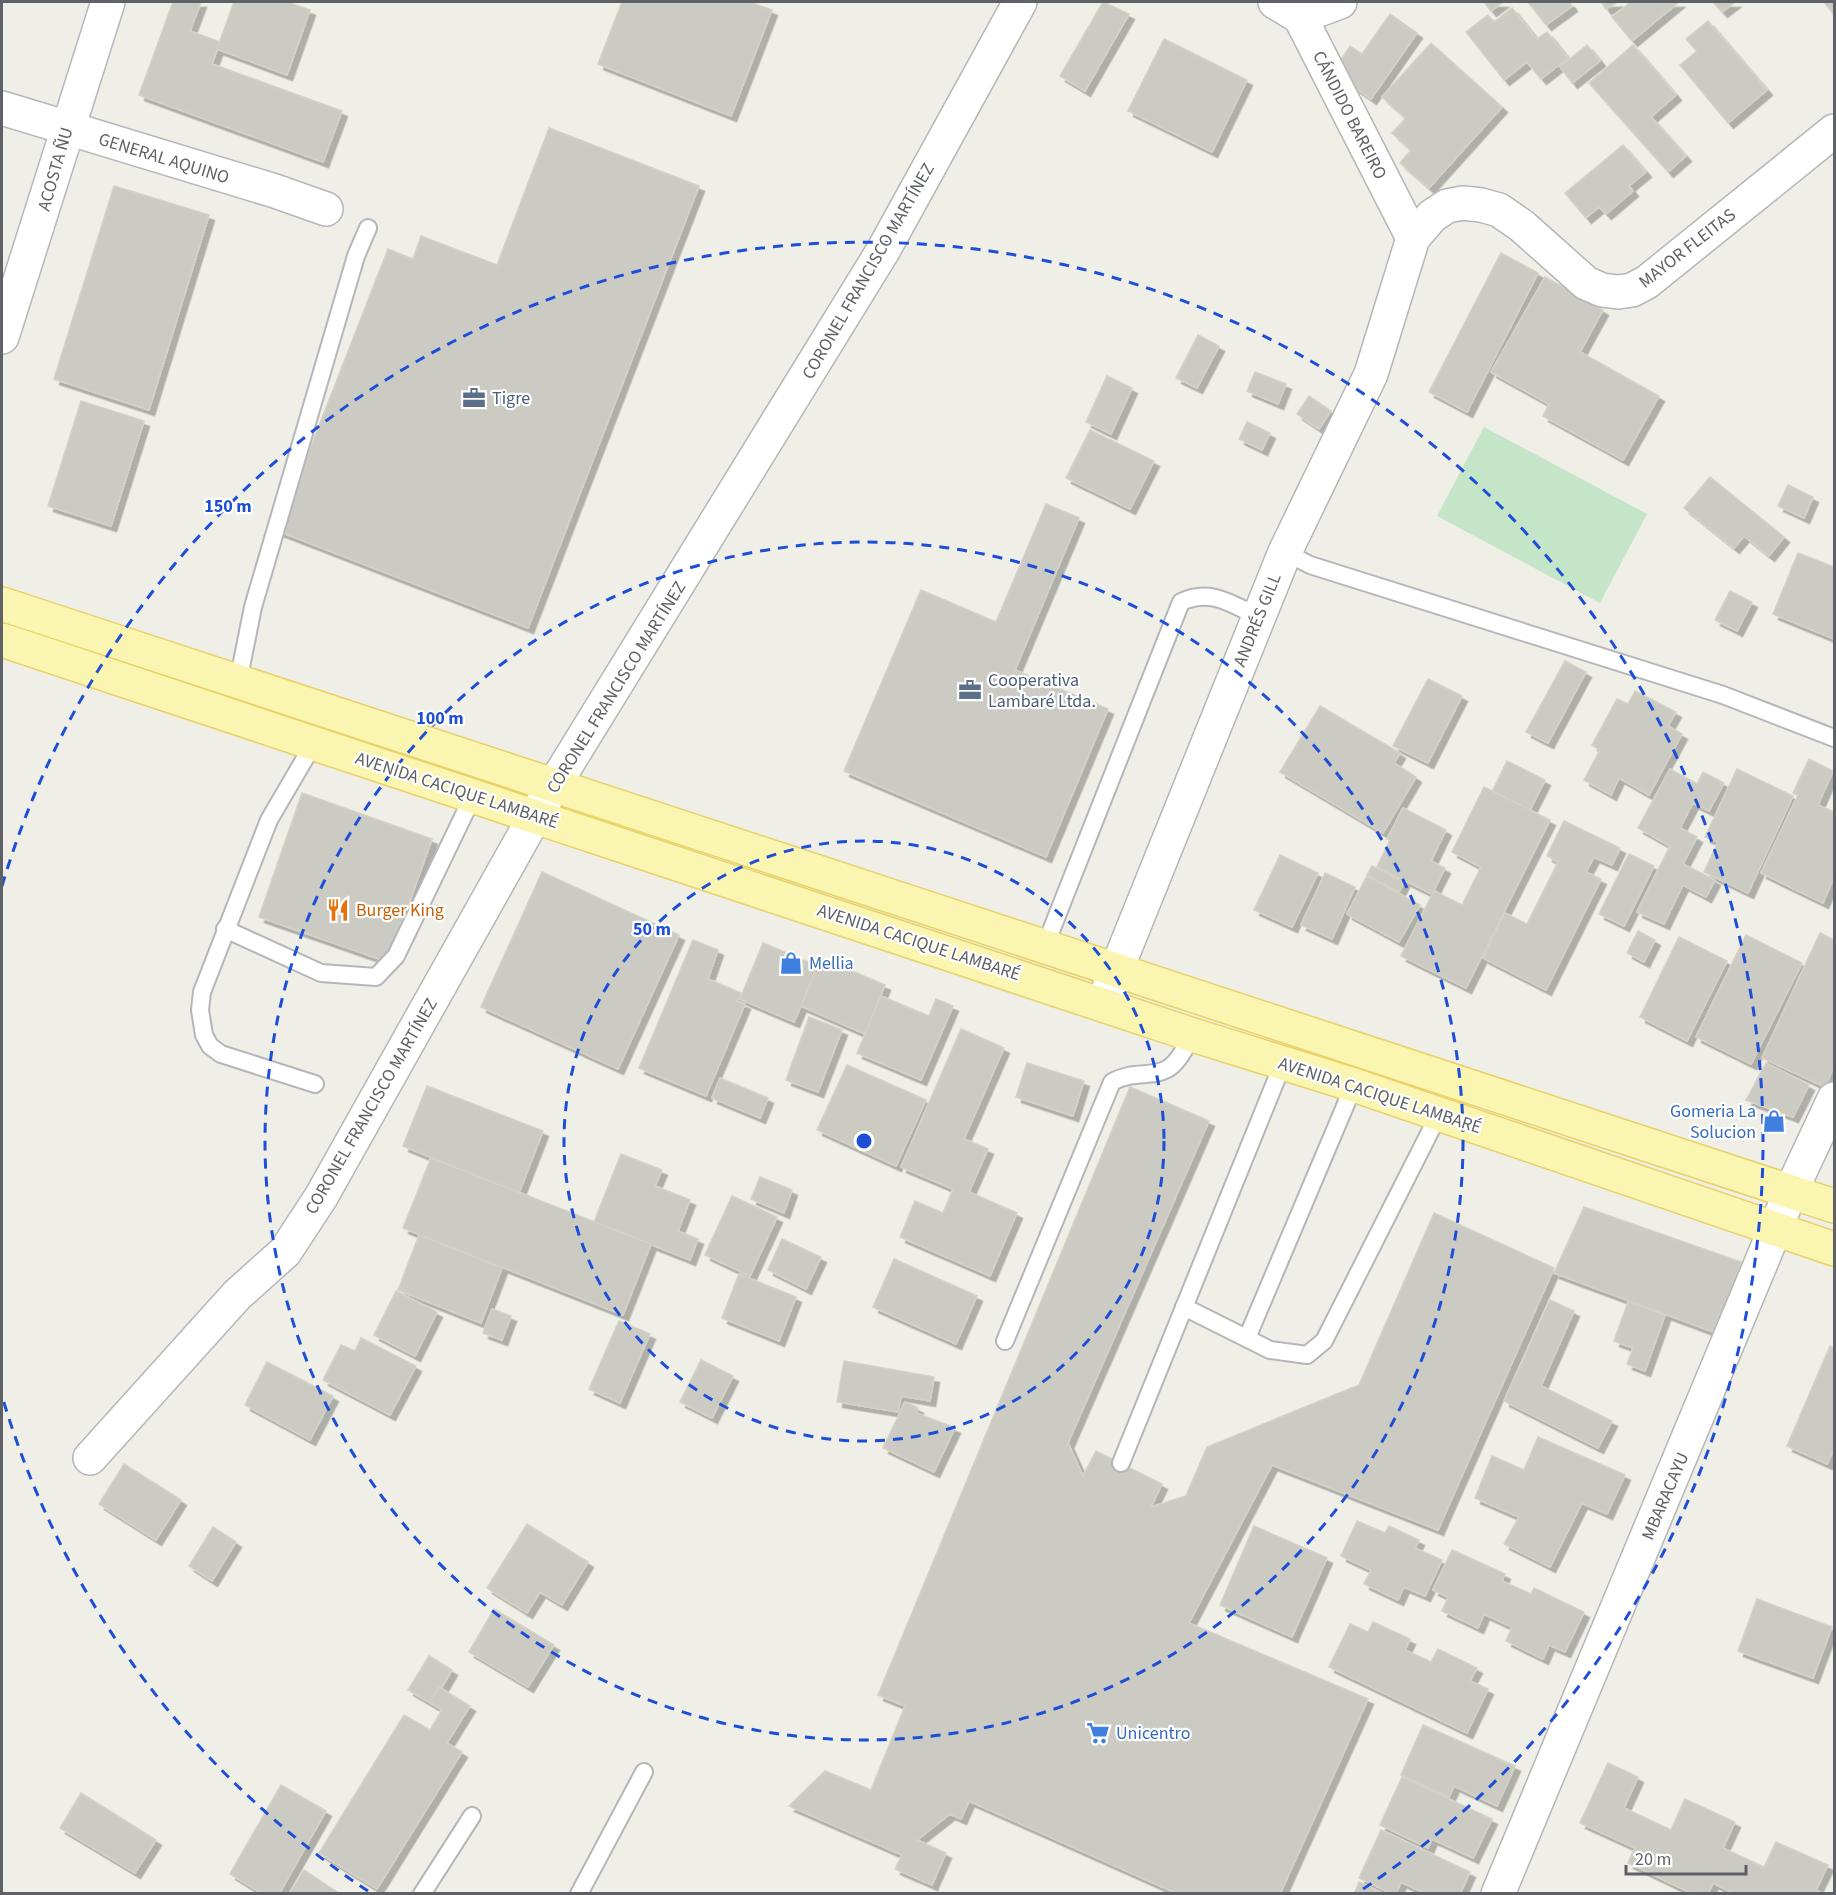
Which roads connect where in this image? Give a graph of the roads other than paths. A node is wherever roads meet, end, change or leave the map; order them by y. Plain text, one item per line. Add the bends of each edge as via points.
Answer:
1 (108, 2) edge
2 (1020, 2) edge
3 (1340, 2) edge
4 (1288, 9) edge
5 (2, 108) edge
6 (66, 128) junction
7 (1834, 131) edge
8 (326, 209) dead end
9 (368, 228) dead end
10 (1413, 238) junction
11 (2, 337) edge
12 (1285, 552) junction
13 (2, 604) edge
14 (1259, 617) junction
15 (2, 640) edge
16 (238, 682) junction
17 (1834, 738) edge
18 (314, 743) junction
19 (555, 786) junction
20 (473, 796) junction
21 (535, 816) junction
22 (225, 929) junction
23 (1045, 946) junction
24 (1114, 970) junction
25 (1103, 1003) junction
26 (1193, 1035) junction
27 (1283, 1063) junction
28 (315, 1084) dead end
29 (1354, 1085) junction
30 (1834, 1099) edge
31 (1439, 1114) junction
32 (1791, 1191) junction
33 (1834, 1206) edge
34 (1776, 1230) junction
35 (1834, 1249) edge
36 (1184, 1307) junction
37 (1247, 1338) junction
38 (1005, 1341) dead end
39 (90, 1458) dead end
40 (1121, 1463) dead end
41 (644, 1772) dead end
42 (472, 1816) dead end
43 (422, 1893) edge
44 (579, 1893) edge
45 (1498, 1893) edge

1 - 6 street, ACOSTA ÑU
2 - 19 street, CORONEL FRANCISCO MARTÍNEZ via 884,249
3 - 4 street
4 - 10 street, CÁNDIDO BAREIRO
5 - 6 street, GENERAL AQUINO
6 - 8 street, GENERAL AQUINO
6 - 11 street, ACOSTA ÑU
7 - 10 street, MAYOR FLEITAS via 1632,290 1602,290 1586,283 1522,226 1499,210 1480,205 1448,206 1432,216
9 - 16 lane via 356,256 253,607
10 - 12 street, ANDRÉS GILL via 1371,374
12 - 14 street, ANDRÉS GILL
12 - 17 lane via 1310,565 1723,695
13 - 16 main road, AVENIDA CACIQUE LAMBARÉ
14 - 23 lane via 1213,597 1197,595 1181,602
14 - 24 street, ANDRÉS GILL
15 - 18 main road, AVENIDA CACIQUE LAMBARÉ
16 - 19 main road, AVENIDA CACIQUE LAMBARÉ
18 - 20 main road, AVENIDA CACIQUE LAMBARÉ
18 - 22 lane via 269,820
19 - 21 street, CORONEL FRANCISCO MARTÍNEZ
19 - 23 main road, AVENIDA CACIQUE LAMBARÉ
20 - 21 main road, AVENIDA CACIQUE LAMBARÉ
20 - 22 lane via 396,956 376,977 321,973
21 - 25 main road, AVENIDA CACIQUE LAMBARÉ
21 - 39 street, CORONEL FRANCISCO MARTÍNEZ via 321,1197 285,1252 237,1294
22 - 28 lane via 202,992 200,1010 210,1046 221,1054
23 - 24 main road, AVENIDA CACIQUE LAMBARÉ
24 - 25 street, ANDRÉS GILL
24 - 32 main road, AVENIDA CACIQUE LAMBARÉ
25 - 26 main road, AVENIDA CACIQUE LAMBARÉ
26 - 27 main road, AVENIDA CACIQUE LAMBARÉ
26 - 38 lane via 1167,1070 1125,1075 1112,1082
27 - 29 main road, AVENIDA CACIQUE LAMBARÉ
27 - 36 lane
29 - 31 main road, AVENIDA CACIQUE LAMBARÉ
29 - 37 lane
30 - 32 street, MBARACAYU
31 - 34 main road, AVENIDA CACIQUE LAMBARÉ
31 - 37 lane via 1323,1341 1307,1355 1270,1350
32 - 33 main road, AVENIDA CACIQUE LAMBARÉ
32 - 34 street, MBARACAYU
34 - 35 main road, AVENIDA CACIQUE LAMBARÉ
34 - 45 street, MBARACAYU
36 - 37 lane
36 - 40 lane
41 - 44 lane
42 - 43 lane

